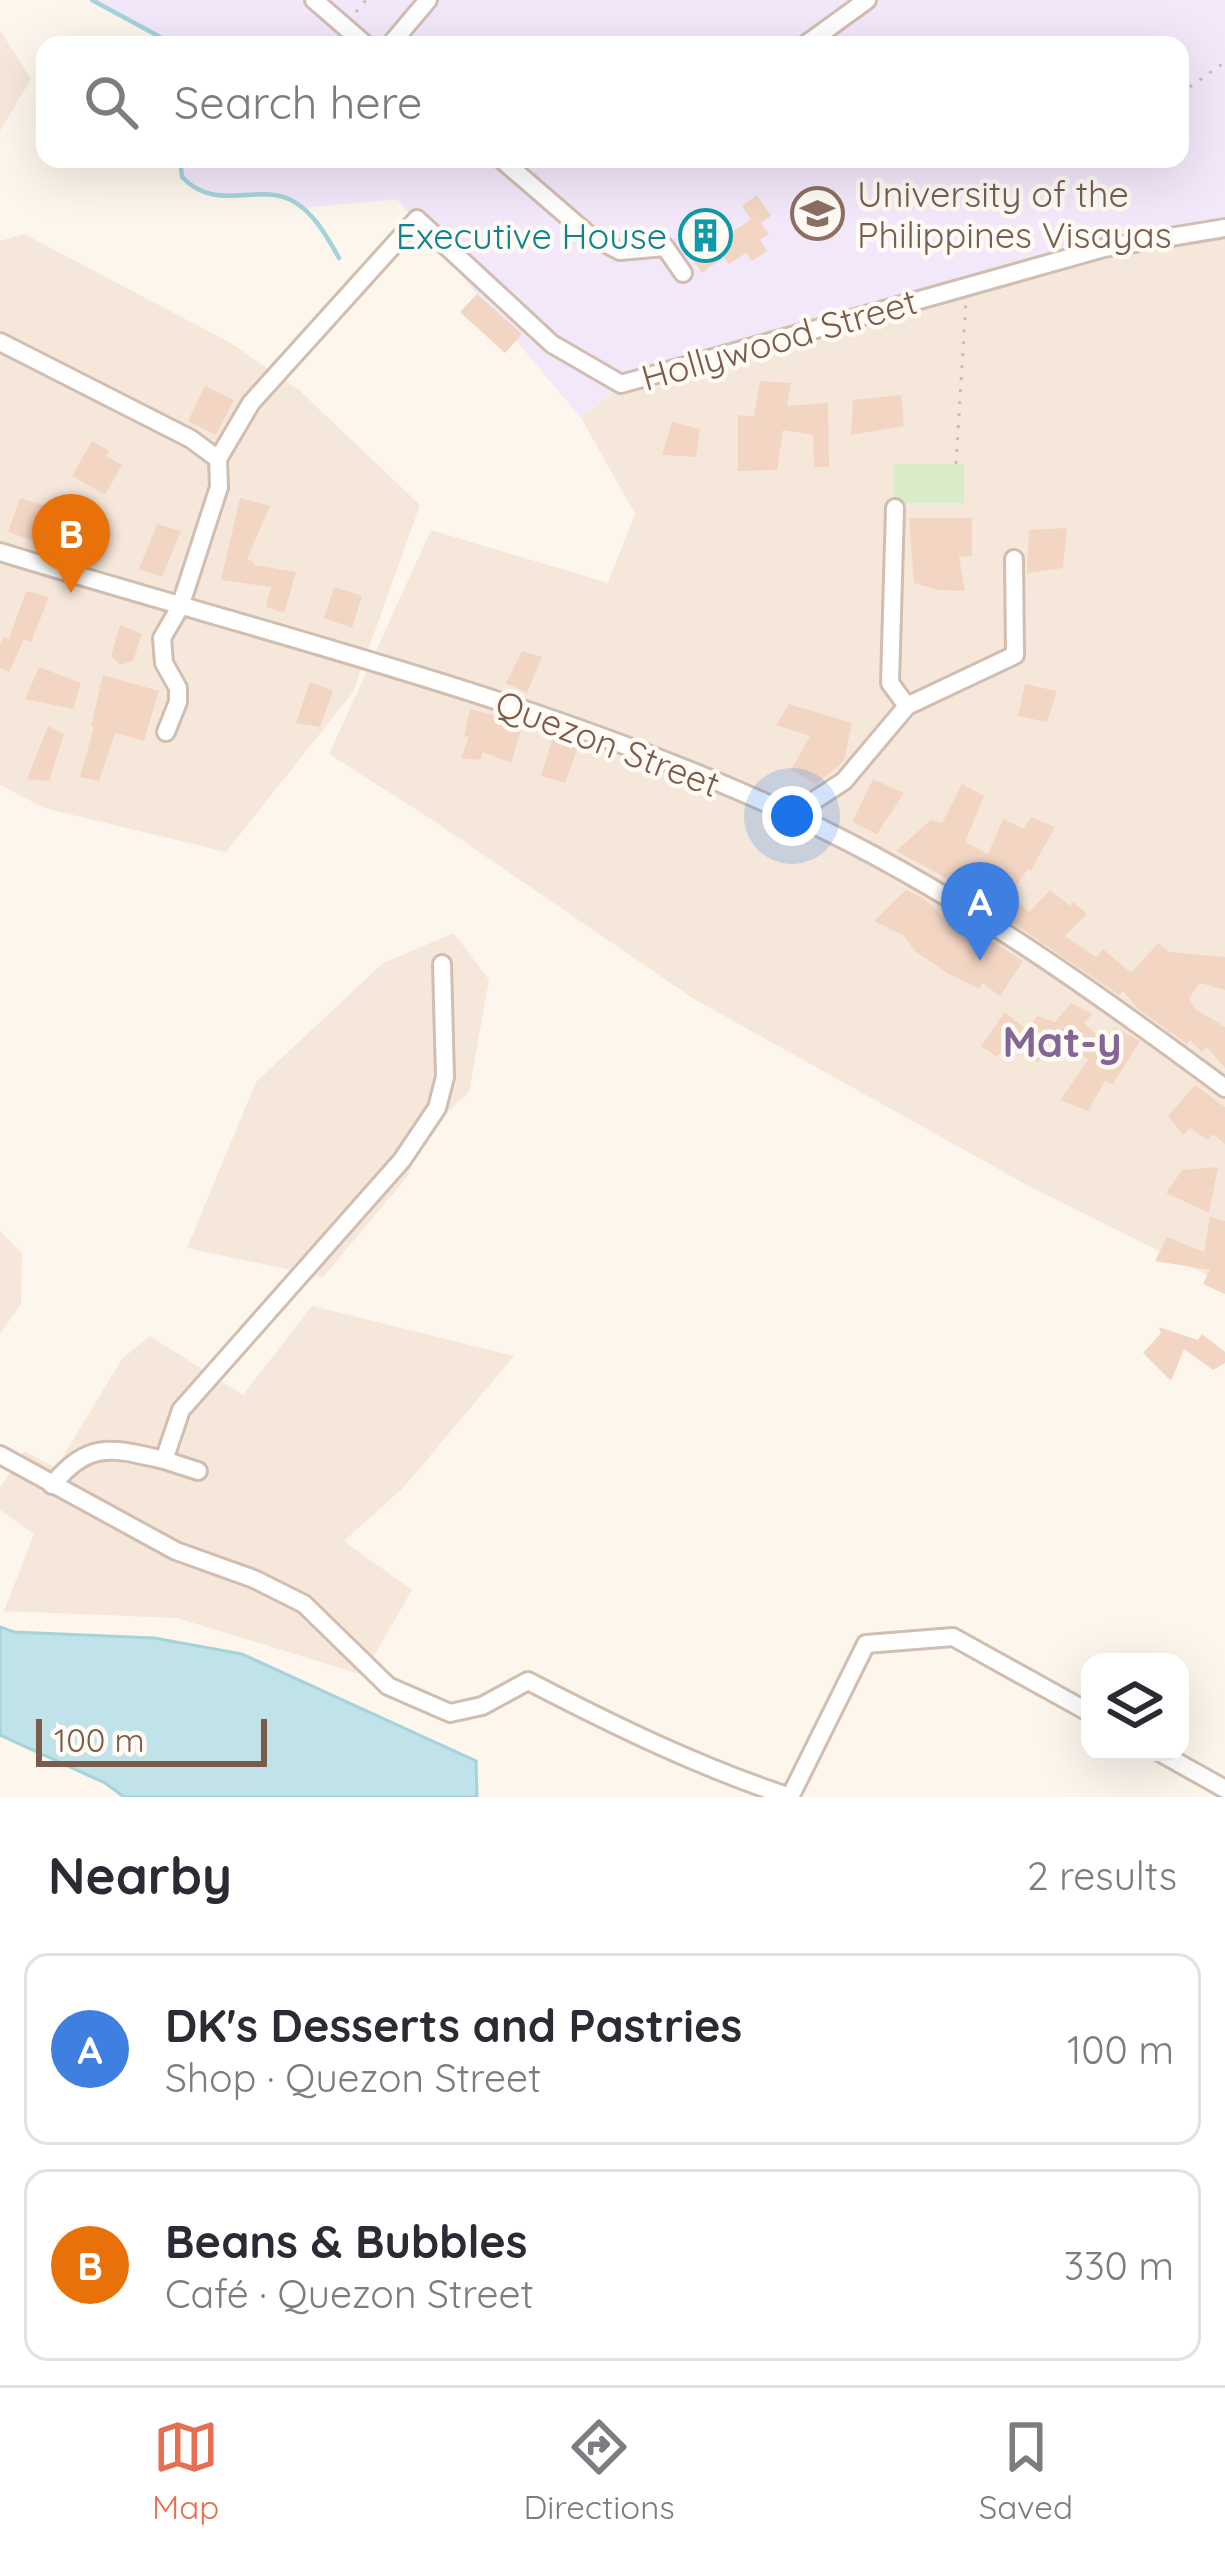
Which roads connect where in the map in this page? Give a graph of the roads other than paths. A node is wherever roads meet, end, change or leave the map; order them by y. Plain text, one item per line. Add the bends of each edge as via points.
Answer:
1 (314, 0) edge
2 (428, 0) edge
3 (867, 0) edge
4 (356, 36) edge
5 (398, 36) edge
6 (817, 36) edge
7 (511, 168) edge
8 (1225, 228) edge
9 (683, 273) dead end
10 (0, 342) edge
11 (218, 459) junction
12 (895, 508) dead end
13 (0, 552) edge
14 (1014, 559) dead end
15 (180, 607) junction
16 (907, 706) junction
17 (166, 731) dead end
18 (792, 814) junction
19 (442, 964) dead end
20 (1225, 1088) edge
21 (0, 1455) edge
22 (164, 1460) junction
23 (198, 1471) dead end
24 (52, 1485) junction
25 (1081, 1708) edge
26 (1175, 1761) edge
27 (1225, 1789) edge
28 (790, 1797) edge

1 - 4 street
2 - 5 street
3 - 6 street
7 - 9 street via 589,235 620,251 665,247
8 - 11 street, Hollywood Street via 1104,248 621,384 552,344 417,219 250,403
10 - 11 street
11 - 15 street via 219,487
12 - 16 street via 890,683
13 - 15 street, Quezon Street
14 - 16 street via 1015,655
15 - 17 street via 162,638 178,688
15 - 18 street, Quezon Street via 502,701
16 - 18 street via 844,781
18 - 20 street, Quezon Street via 970,911
19 - 22 street via 445,1077 437,1108 402,1160 181,1410
21 - 24 street
22 - 23 street
22 - 24 street via 96,1450
24 - 28 street via 176,1551 304,1604 388,1686 450,1713 528,1681
25 - 28 street via 953,1637 866,1644
26 - 27 street

